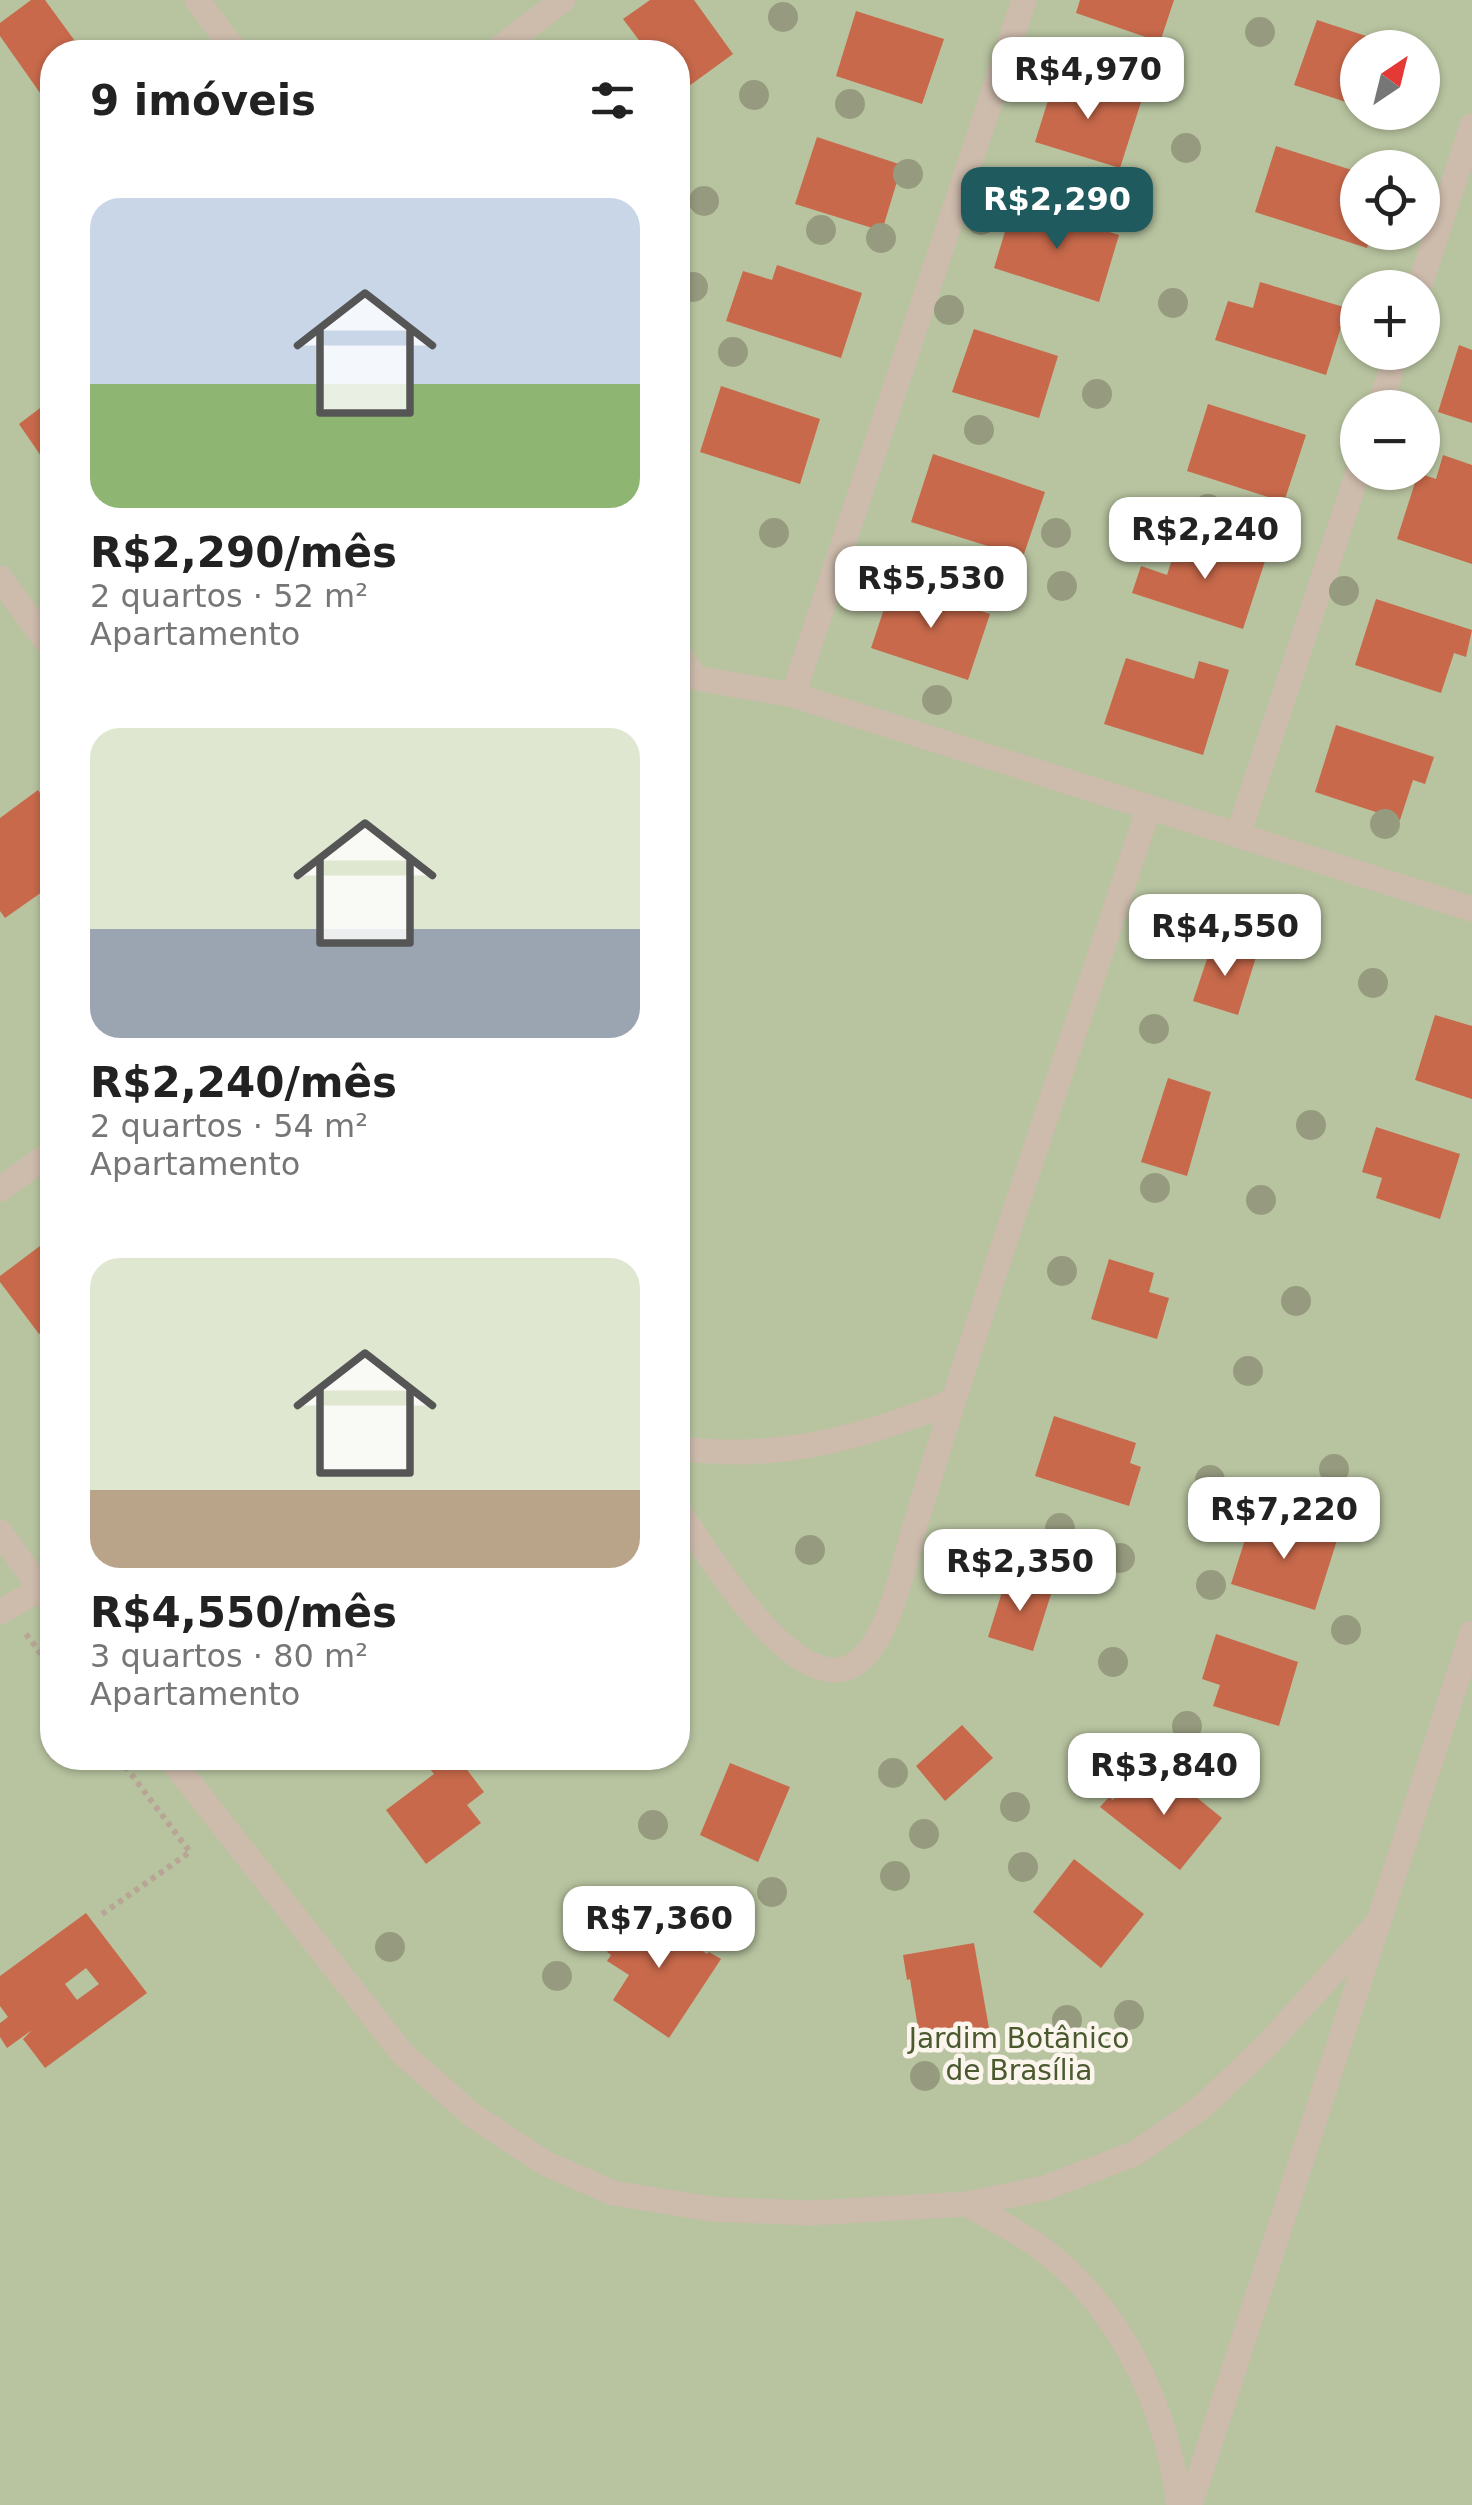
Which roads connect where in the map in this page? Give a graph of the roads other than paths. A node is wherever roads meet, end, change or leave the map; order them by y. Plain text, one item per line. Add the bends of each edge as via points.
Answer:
1 (197, 0) edge
2 (563, 0) edge
3 (1024, 0) edge
4 (227, 40) edge
5 (510, 40) edge
6 (1472, 126) edge
7 (1425, 270) edge
8 (1352, 490) edge
9 (0, 578) edge
10 (40, 633) edge
11 (690, 685) edge
12 (794, 695) junction
13 (1149, 807) junction
14 (1238, 835) junction
15 (1472, 909) edge
16 (40, 1161) edge
17 (0, 1189) edge
18 (953, 1402) junction
19 (690, 1449) edge
20 (690, 1526) edge
21 (0, 1532) edge
22 (40, 1589) edge
23 (40, 1599) edge
24 (0, 1612) edge
25 (1472, 1634) edge
26 (179, 1770) edge
27 (1377, 1924) junction
28 (967, 2204) junction
29 (1179, 2505) edge
30 (1190, 2505) edge

1 - 4 street
2 - 5 street
3 - 12 street
6 - 7 street
8 - 14 street
9 - 10 street
11 - 12 street
12 - 13 street
13 - 14 street
13 - 18 street
14 - 15 street
16 - 17 street
18 - 19 street via 812,1448 760,1454
18 - 20 street via 889,1613 864,1656 849,1668 817,1667 781,1644
21 - 22 street
23 - 24 street
25 - 27 street
26 - 28 street via 402,2053 472,2115 545,2163 613,2192 711,2209 810,2213
27 - 28 street via 1202,2107 1136,2152 1045,2188
27 - 30 street
28 - 29 street via 1036,2244 1087,2290 1128,2348 1158,2409

